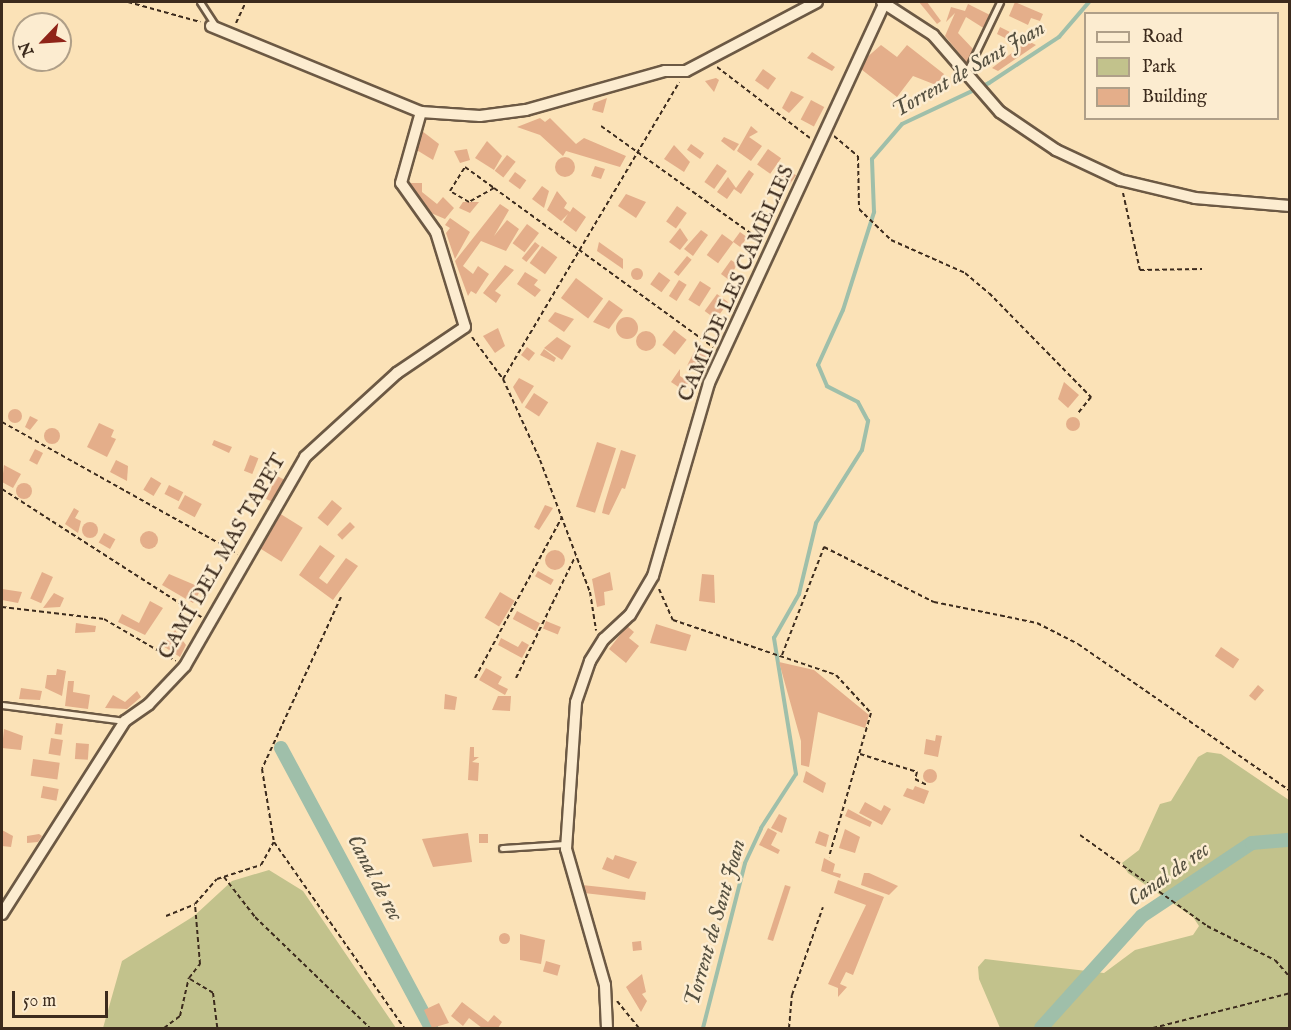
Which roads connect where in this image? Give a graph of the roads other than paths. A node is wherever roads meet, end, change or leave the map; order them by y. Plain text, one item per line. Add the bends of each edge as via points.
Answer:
1 (200, 2) edge
2 (817, 2) edge
3 (884, 2) edge
4 (1000, 2) edge
5 (214, 27) joint
6 (966, 73) junction
7 (421, 112) junction
8 (1290, 206) edge
9 (2, 705) edge
10 (125, 721) junction
11 (566, 843) junction
12 (502, 848) dead end
13 (2, 914) edge
14 (607, 1029) edge

1 - 5 lane
2 - 7 street via 686,71 665,71 526,110 480,116
3 - 6 street via 933,35
3 - 11 street, CAMÍ DE LES CAMÈLIES via 706,394 652,576 630,615 599,647 576,702
4 - 6 lane
5 - 7 street
6 - 8 street via 1000,112 1056,150 1120,180 1195,198
7 - 10 street, CAMÍ DEL MAS TAPET via 401,183 436,231 465,327 397,373 305,457 185,666 149,704
9 - 10 lane
10 - 13 street, CAMÍ DEL MAS TAPET
11 - 12 lane
11 - 14 street, CAMÍ DE LES CAMÈLIES via 576,896 605,985

